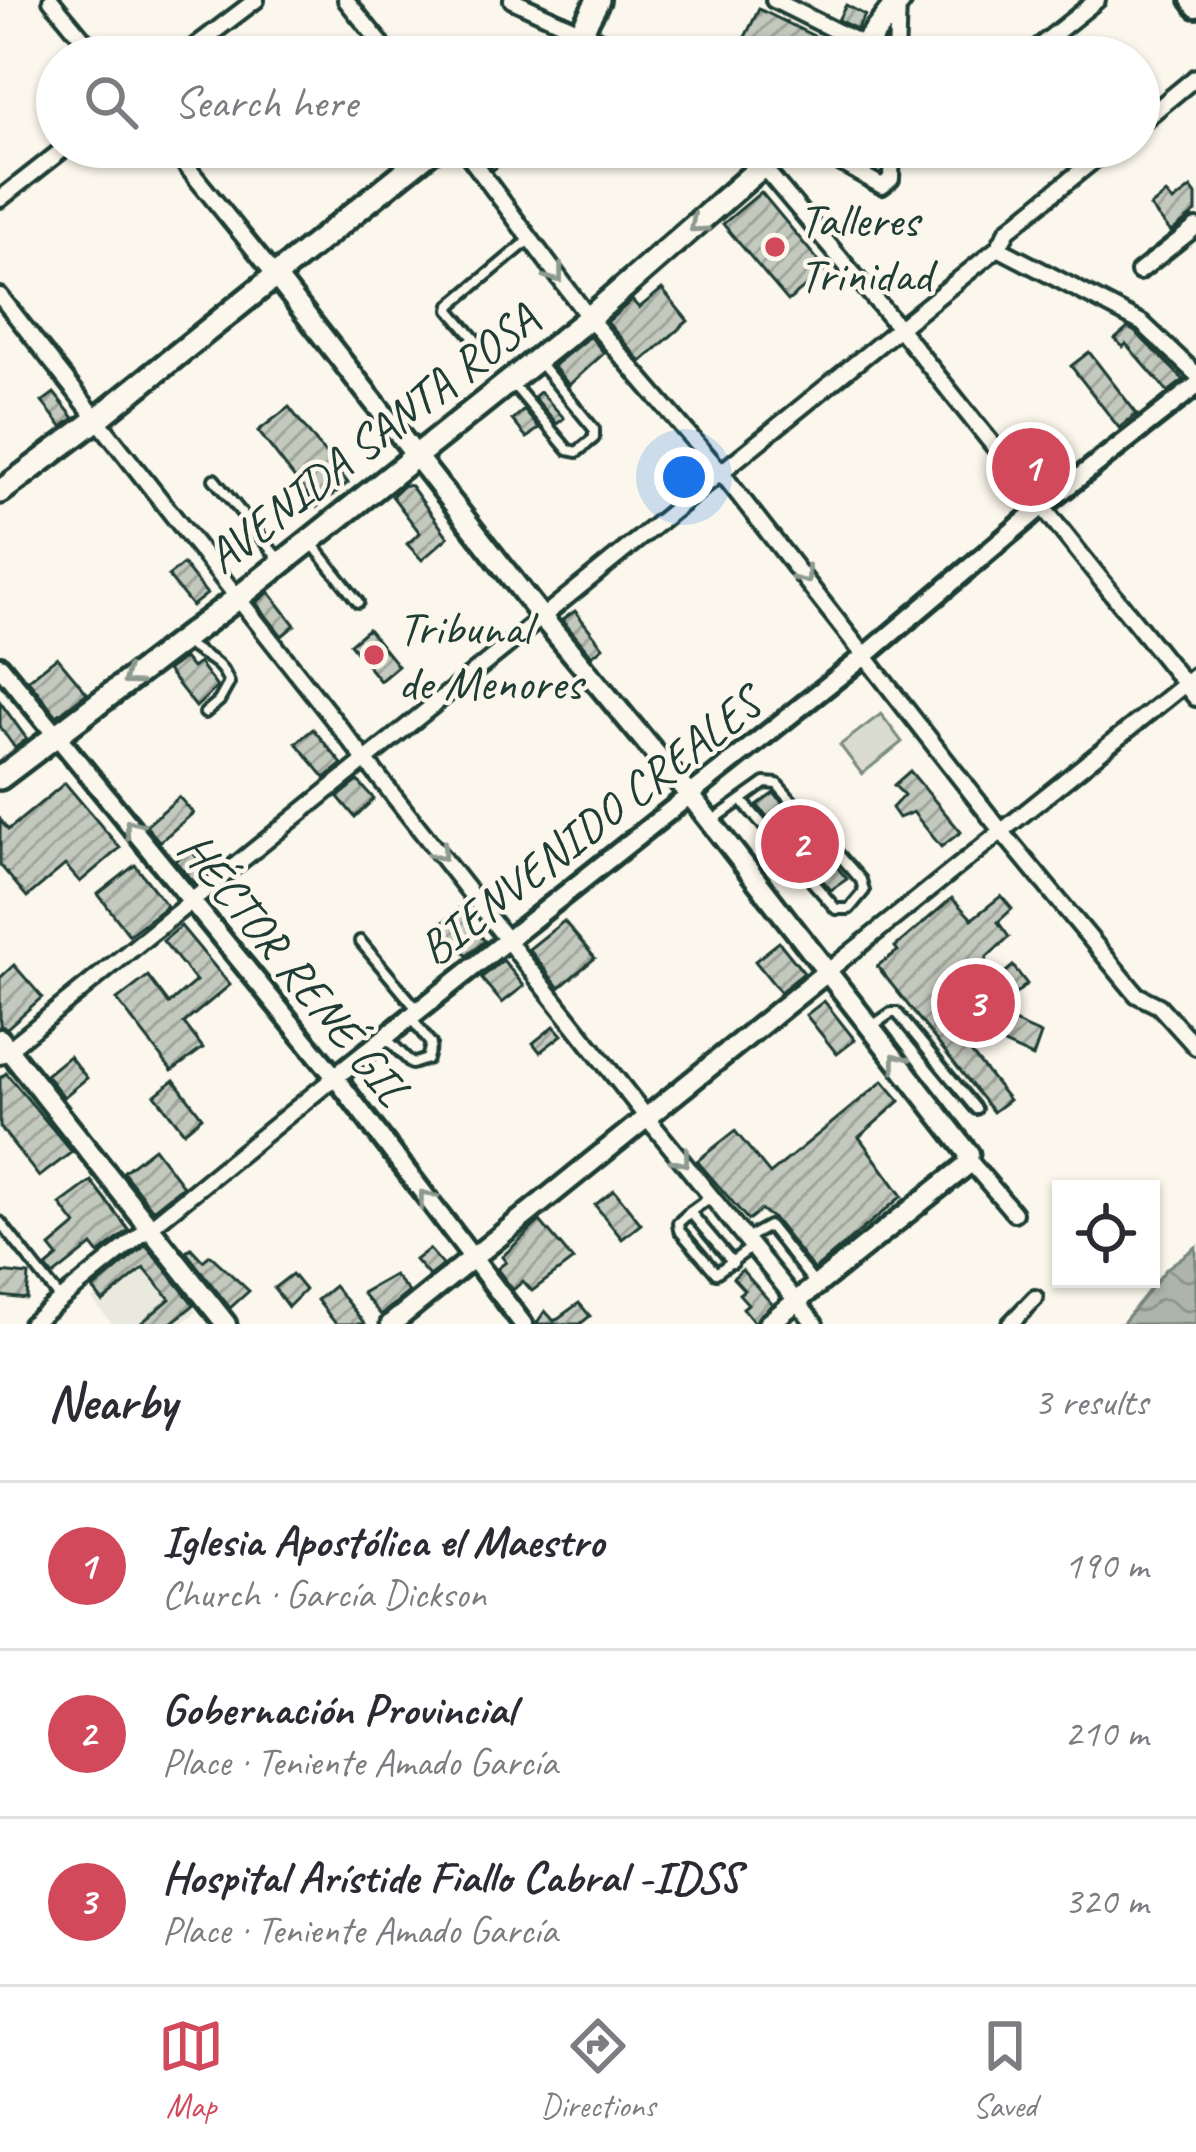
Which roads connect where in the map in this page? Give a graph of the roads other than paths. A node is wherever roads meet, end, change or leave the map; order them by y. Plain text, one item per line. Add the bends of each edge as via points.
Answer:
1 (51, 0) edge
2 (256, 0) edge
3 (346, 0) edge
4 (512, 0) edge
5 (598, 0) edge
6 (774, 0) edge
7 (1097, 0) edge
8 (1190, 0) edge
9 (899, 2) edge
10 (1196, 8) edge
11 (582, 30) junction
12 (81, 36) edge
13 (209, 36) edge
14 (375, 36) edge
15 (574, 36) edge
16 (594, 36) edge
17 (834, 36) edge
18 (871, 36) edge
19 (897, 36) edge
20 (1052, 36) edge
21 (1196, 77) edge
22 (1160, 107) edge
23 (39, 168) edge
24 (188, 168) edge
25 (409, 168) edge
26 (477, 168) edge
27 (763, 168) edge
28 (765, 168) edge
29 (852, 168) edge
30 (889, 168) edge
31 (1084, 168) edge
32 (0, 199) edge
33 (1196, 227) edge
34 (530, 240) junction
35 (998, 248) junction
36 (1139, 272) dead end
37 (274, 274) junction
38 (0, 296) edge
39 (589, 318) junction
40 (899, 328) junction
41 (478, 343) dead end
42 (536, 359) junction
43 (1196, 374) edge
44 (509, 380) junction
45 (1196, 386) edge
46 (96, 420) junction
47 (416, 453) junction
48 (721, 472) junction
49 (214, 478) dead end
50 (0, 492) edge
51 (1040, 508) junction
52 (310, 539) junction
53 (281, 562) junction
54 (239, 596) junction
55 (358, 602) dead end
56 (541, 616) junction
57 (182, 639) junction
58 (866, 655) junction
59 (0, 667) edge
60 (1191, 680) edge
61 (1196, 698) edge
62 (205, 713) dead end
63 (54, 735) junction
64 (369, 760) junction
65 (0, 778) edge
66 (689, 794) junction
67 (742, 801) junction
68 (711, 822) junction
69 (1002, 832) junction
70 (192, 898) junction
71 (507, 939) junction
72 (360, 941) dead end
73 (827, 971) junction
74 (414, 1014) junction
75 (871, 1027) junction
76 (385, 1037) junction
77 (1196, 1047) edge
78 (3, 1048) edge
79 (335, 1077) junction
80 (976, 1109) dead end
81 (648, 1119) junction
82 (968, 1157) junction
83 (712, 1196) junction
84 (690, 1212) junction
85 (1014, 1214) dead end
86 (0, 1222) edge
87 (150, 1229) junction
88 (750, 1242) junction
89 (471, 1257) junction
90 (733, 1263) junction
91 (816, 1286) junction
92 (1035, 1298) dead end
93 (61, 1300) junction
94 (799, 1300) junction
95 (31, 1324) edge
96 (226, 1324) edge
97 (392, 1324) edge
98 (523, 1324) edge
99 (768, 1324) edge
100 (815, 1324) edge
101 (1010, 1324) edge

1 - 12 street
2 - 13 street
3 - 14 street
4 - 11 street
5 - 11 main road
6 - 17 street
7 - 20 street
8 - 10 street
9 - 18 main road
9 - 19 street
11 - 15 main road
11 - 16 street
21 - 22 street
23 - 32 street
24 - 37 street
25 - 37 main road
26 - 34 street
27 -> 39 main road, AVENIDA SANTA ROSA
28 - 40 street
29 - 30 street via 882,187
31 - 35 street via 1008,230
33 - 36 street
34 -> 39 street
34 - 41 lane via 451,305
35 - 40 street
35 - 43 street via 1142,323
37 - 46 main road
37 - 47 main road
38 - 46 street
39 - 42 main road, AVENIDA SANTA ROSA
39 - 48 street
40 - 48 street
40 - 51 street
42 - 44 main road, AVENIDA SANTA ROSA
42 - 44 lane via 594,429 577,452
44 - 47 main road, AVENIDA SANTA ROSA
45 - 51 street, BIENVENIDO CREALES
46 - 50 main road
46 - 54 street
47 - 52 main road, AVENIDA SANTA ROSA
47 - 56 main road
48 - 56 street
48 -> 58 street
49 - 53 lane
51 - 58 street, BIENVENIDO CREALES
51 - 60 street
52 - 53 main road, AVENIDA SANTA ROSA
52 - 55 lane
53 - 54 main road, AVENIDA SANTA ROSA
54 - 57 main road, AVENIDA SANTA ROSA
54 - 64 street
56 - 64 street
56 - 66 main road
57 - 62 lane via 214,658 229,683
57 -> 63 main road, AVENIDA SANTA ROSA
58 - 66 street, BIENVENIDO CREALES
58 - 69 street
59 - 63 street, HÉCTOR RENÉ GIL
60 - 61 street
60 - 69 street
63 - 65 main road, AVENIDA SANTA ROSA
70 -> 63 street, HÉCTOR RENÉ GIL
64 - 70 street
64 -> 71 street
66 - 68 main road
66 - 71 street, BIENVENIDO CREALES
67 - 67 lane via 836,910 860,898 860,880 776,784
67 - 68 lane
68 - 73 main road
69 - 73 street
69 - 77 street via 1137,995 1159,1006
70 - 78 street
70 - 79 street, HÉCTOR RENÉ GIL
71 - 74 street, BIENVENIDO CREALES
71 - 81 street
72 - 74 lane
73 - 75 main road
73 - 81 main road
74 - 76 street, BIENVENIDO CREALES
74 - 76 lane via 431,1044 427,1059 412,1064
75 - 80 lane via 897,1013
82 -> 75 main road
76 - 79 street, BIENVENIDO CREALES
78 - 87 main road
79 - 87 street, BIENVENIDO CREALES
89 -> 79 street, HÉCTOR RENÉ GIL
81 -> 83 street
81 - 89 main road
82 - 85 street
82 - 91 main road
83 - 84 lane
83 - 88 street
84 - 90 lane
84 - 90 lane via 679,1230 702,1259 716,1273
86 - 93 lane
87 - 93 street, BIENVENIDO CREALES
87 - 96 main road
88 - 90 lane
88 - 91 lane via 769,1226
88 - 94 street
89 - 97 main road
89 - 98 street, HÉCTOR RENÉ GIL
91 - 94 main road
92 - 101 street
93 - 95 street, BIENVENIDO CREALES
94 - 99 main road
94 - 100 street

